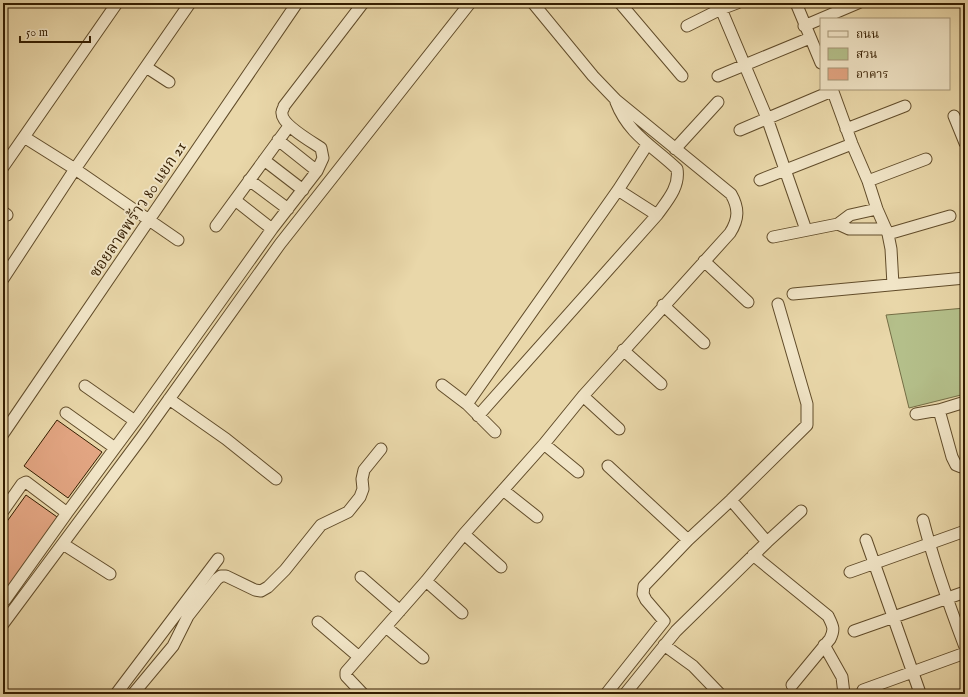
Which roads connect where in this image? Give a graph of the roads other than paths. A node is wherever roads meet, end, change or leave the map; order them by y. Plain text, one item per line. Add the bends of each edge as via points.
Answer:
1 (117, 3) edge
2 (190, 3) edge
3 (297, 3) edge
4 (363, 3) edge
5 (470, 3) edge
6 (533, 3) edge
7 (620, 3) edge
8 (737, 3) edge
9 (796, 3) edge
10 (858, 3) edge
11 (718, 6) edge
12 (823, 18) edge
13 (820, 19) edge
14 (686, 26) dead end
15 (804, 26) junction
16 (810, 38) junction
17 (820, 61) edge
18 (744, 65) junction
19 (146, 67) junction
20 (682, 76) dead end
21 (718, 76) dead end
22 (168, 82) dead end
23 (832, 90) edge
24 (616, 100) junction
25 (718, 102) dead end
26 (905, 106) dead end
27 (954, 116) dead end
28 (767, 118) junction
29 (289, 126) junction
30 (846, 129) junction
31 (740, 130) dead end
32 (24, 137) junction
33 (278, 140) junction
34 (964, 140) edge
35 (852, 144) junction
36 (647, 145) junction
37 (676, 149) junction
38 (926, 159) dead end
39 (264, 160) junction
40 (3, 167) edge
41 (75, 169) junction
42 (786, 170) junction
43 (317, 171) junction
44 (249, 180) junction
45 (760, 180) dead end
46 (868, 180) junction
47 (303, 190) junction
48 (618, 190) junction
49 (235, 200) junction
50 (288, 209) junction
51 (877, 209) junction
52 (657, 215) junction
53 (950, 216) dead end
54 (149, 220) junction
55 (838, 224) junction
56 (216, 226) dead end
57 (272, 229) junction
58 (806, 230) junction
59 (887, 232) junction
60 (773, 237) dead end
61 (178, 240) dead end
62 (704, 261) junction
63 (965, 278) edge
64 (3, 279) edge
65 (893, 285) junction
66 (793, 294) dead end
67 (748, 302) dead end
68 (778, 304) dead end
69 (663, 305) junction
70 (704, 343) dead end
71 (623, 350) junction
72 (660, 384) dead end
73 (442, 385) dead end
74 (85, 386) dead end
75 (583, 396) junction
76 (170, 398) junction
77 (965, 402) edge
78 (467, 404) junction
79 (939, 410) junction
80 (66, 413) dead end
81 (916, 414) dead end
82 (478, 416) junction
83 (134, 421) junction
84 (619, 429) dead end
85 (495, 432) dead end
86 (3, 434) edge
87 (544, 444) junction
88 (115, 448) junction
89 (380, 448) dead end
90 (608, 466) dead end
91 (965, 466) edge
92 (578, 472) dead end
93 (276, 479) dead end
94 (503, 490) junction
95 (731, 500) junction
96 (3, 511) edge
97 (801, 511) dead end
98 (67, 513) junction
99 (537, 517) dead end
100 (922, 520) dead end
101 (965, 531) edge
102 (464, 534) junction
103 (688, 540) junction
104 (866, 540) dead end
105 (767, 542) junction
106 (63, 544) junction
107 (929, 544) junction
108 (753, 555) junction
109 (218, 559) dead end
110 (874, 564) junction
111 (501, 567) dead end
112 (850, 572) dead end
113 (110, 574) dead end
114 (360, 576) dead end
115 (426, 581) junction
116 (965, 592) edge
117 (947, 599) junction
118 (4, 600) edge
119 (400, 611) junction
120 (462, 613) dead end
121 (894, 618) junction
122 (664, 621) junction
123 (318, 622) dead end
124 (3, 624) edge
125 (386, 627) junction
126 (676, 631) junction
127 (854, 631) dead end
128 (664, 645) junction
129 (824, 645) junction
130 (965, 647) edge
131 (965, 653) edge
132 (359, 657) junction
133 (422, 658) dead end
134 (912, 671) junction
135 (792, 685) dead end
136 (863, 690) dead end
137 (920, 693) edge
138 (116, 694) edge
139 (133, 694) edge
140 (363, 694) edge
141 (606, 694) edge
142 (625, 694) edge
143 (720, 694) edge
144 (844, 694) edge

1 - 32 street
2 - 19 street
3 - 54 street, ซอยลาดพร้าว 80 แยก 21
4 - 29 street via 284,106 283,119
5 - 76 street via 280,244
6 - 24 street
7 - 20 street
8 - 11 street
9 - 15 street
10 - 12 street
11 - 14 street
11 - 18 street
13 - 15 street
15 - 16 street
16 - 17 street
16 - 18 street
18 - 21 street
18 - 28 street
19 - 22 street
19 - 41 street
23 - 28 street
23 - 30 street
24 - 36 street via 628,126
24 - 37 street
25 - 37 street
26 - 30 street
27 - 34 street
28 - 31 street
28 - 42 street
29 - 33 street
29 - 43 street via 321,148 323,158
30 - 35 street
32 - 40 street
32 - 41 street
33 - 39 street
33 - 43 street
35 - 42 street
35 - 46 street
36 - 48 street
36 - 52 street via 677,169 676,186
37 - 62 street via 731,194 737,204 735,224 730,233
38 - 46 street
39 - 44 street
39 - 47 street
41 - 54 street
41 - 64 street
42 - 45 street
42 - 58 street
43 - 47 street
44 - 49 street
44 - 50 street
46 - 51 street
47 - 50 street
48 - 52 street
48 - 78 street
49 - 56 street
49 - 57 street
50 - 57 street
51 - 55 street via 850,214
51 - 59 street
52 - 82 street
53 - 59 street
54 - 61 street
54 - 86 street, ซอยลาดพร้าว 80 แยก 21
55 - 58 street
55 - 59 street via 849,229
57 - 83 street
58 - 60 street
59 - 65 street
62 - 67 street
62 - 69 street
63 - 65 street
65 - 66 street
68 - 95 street via 807,404 808,425
69 - 70 street
69 - 71 street
71 - 72 street
71 - 75 street
73 - 78 street
74 - 83 street
75 - 84 street
75 - 87 street
76 - 93 street via 231,442
76 - 106 street
77 - 79 street
78 - 82 street
79 - 81 street
79 - 91 street via 952,457 956,465
80 - 88 street
82 - 85 street
83 - 88 street
87 - 92 street
87 - 94 street
88 - 98 street
89 - 139 street via 364,470 360,497 348,512 321,525 285,570 264,590 257,591 226,576 217,579 188,616 173,646
90 - 103 street
94 - 99 street
94 - 102 street
95 - 103 street
95 - 105 street
96 - 98 street via 26,482
97 - 105 street
98 - 118 street
100 - 107 street
101 - 107 street
102 - 111 street
102 - 115 street
103 - 122 street via 644,586 643,594 646,600
104 - 110 street
105 - 108 street
106 - 113 street
106 - 124 street
107 - 110 street
107 - 117 street
108 - 126 street
108 - 129 street via 828,616 834,632
109 - 138 street
110 - 112 street
110 - 121 street
114 - 119 street
115 - 119 street
115 - 120 street
116 - 117 street
117 - 121 street
117 - 130 street
119 - 125 street
121 - 127 street
121 - 134 street
122 - 126 street
122 - 141 street
123 - 132 street
125 - 132 street
125 - 133 street
126 - 128 street
128 - 142 street
128 - 143 street via 693,666
129 - 135 street
129 - 144 street via 842,677
131 - 134 street
132 - 140 street via 346,672 346,676
134 - 136 street
134 - 137 street

